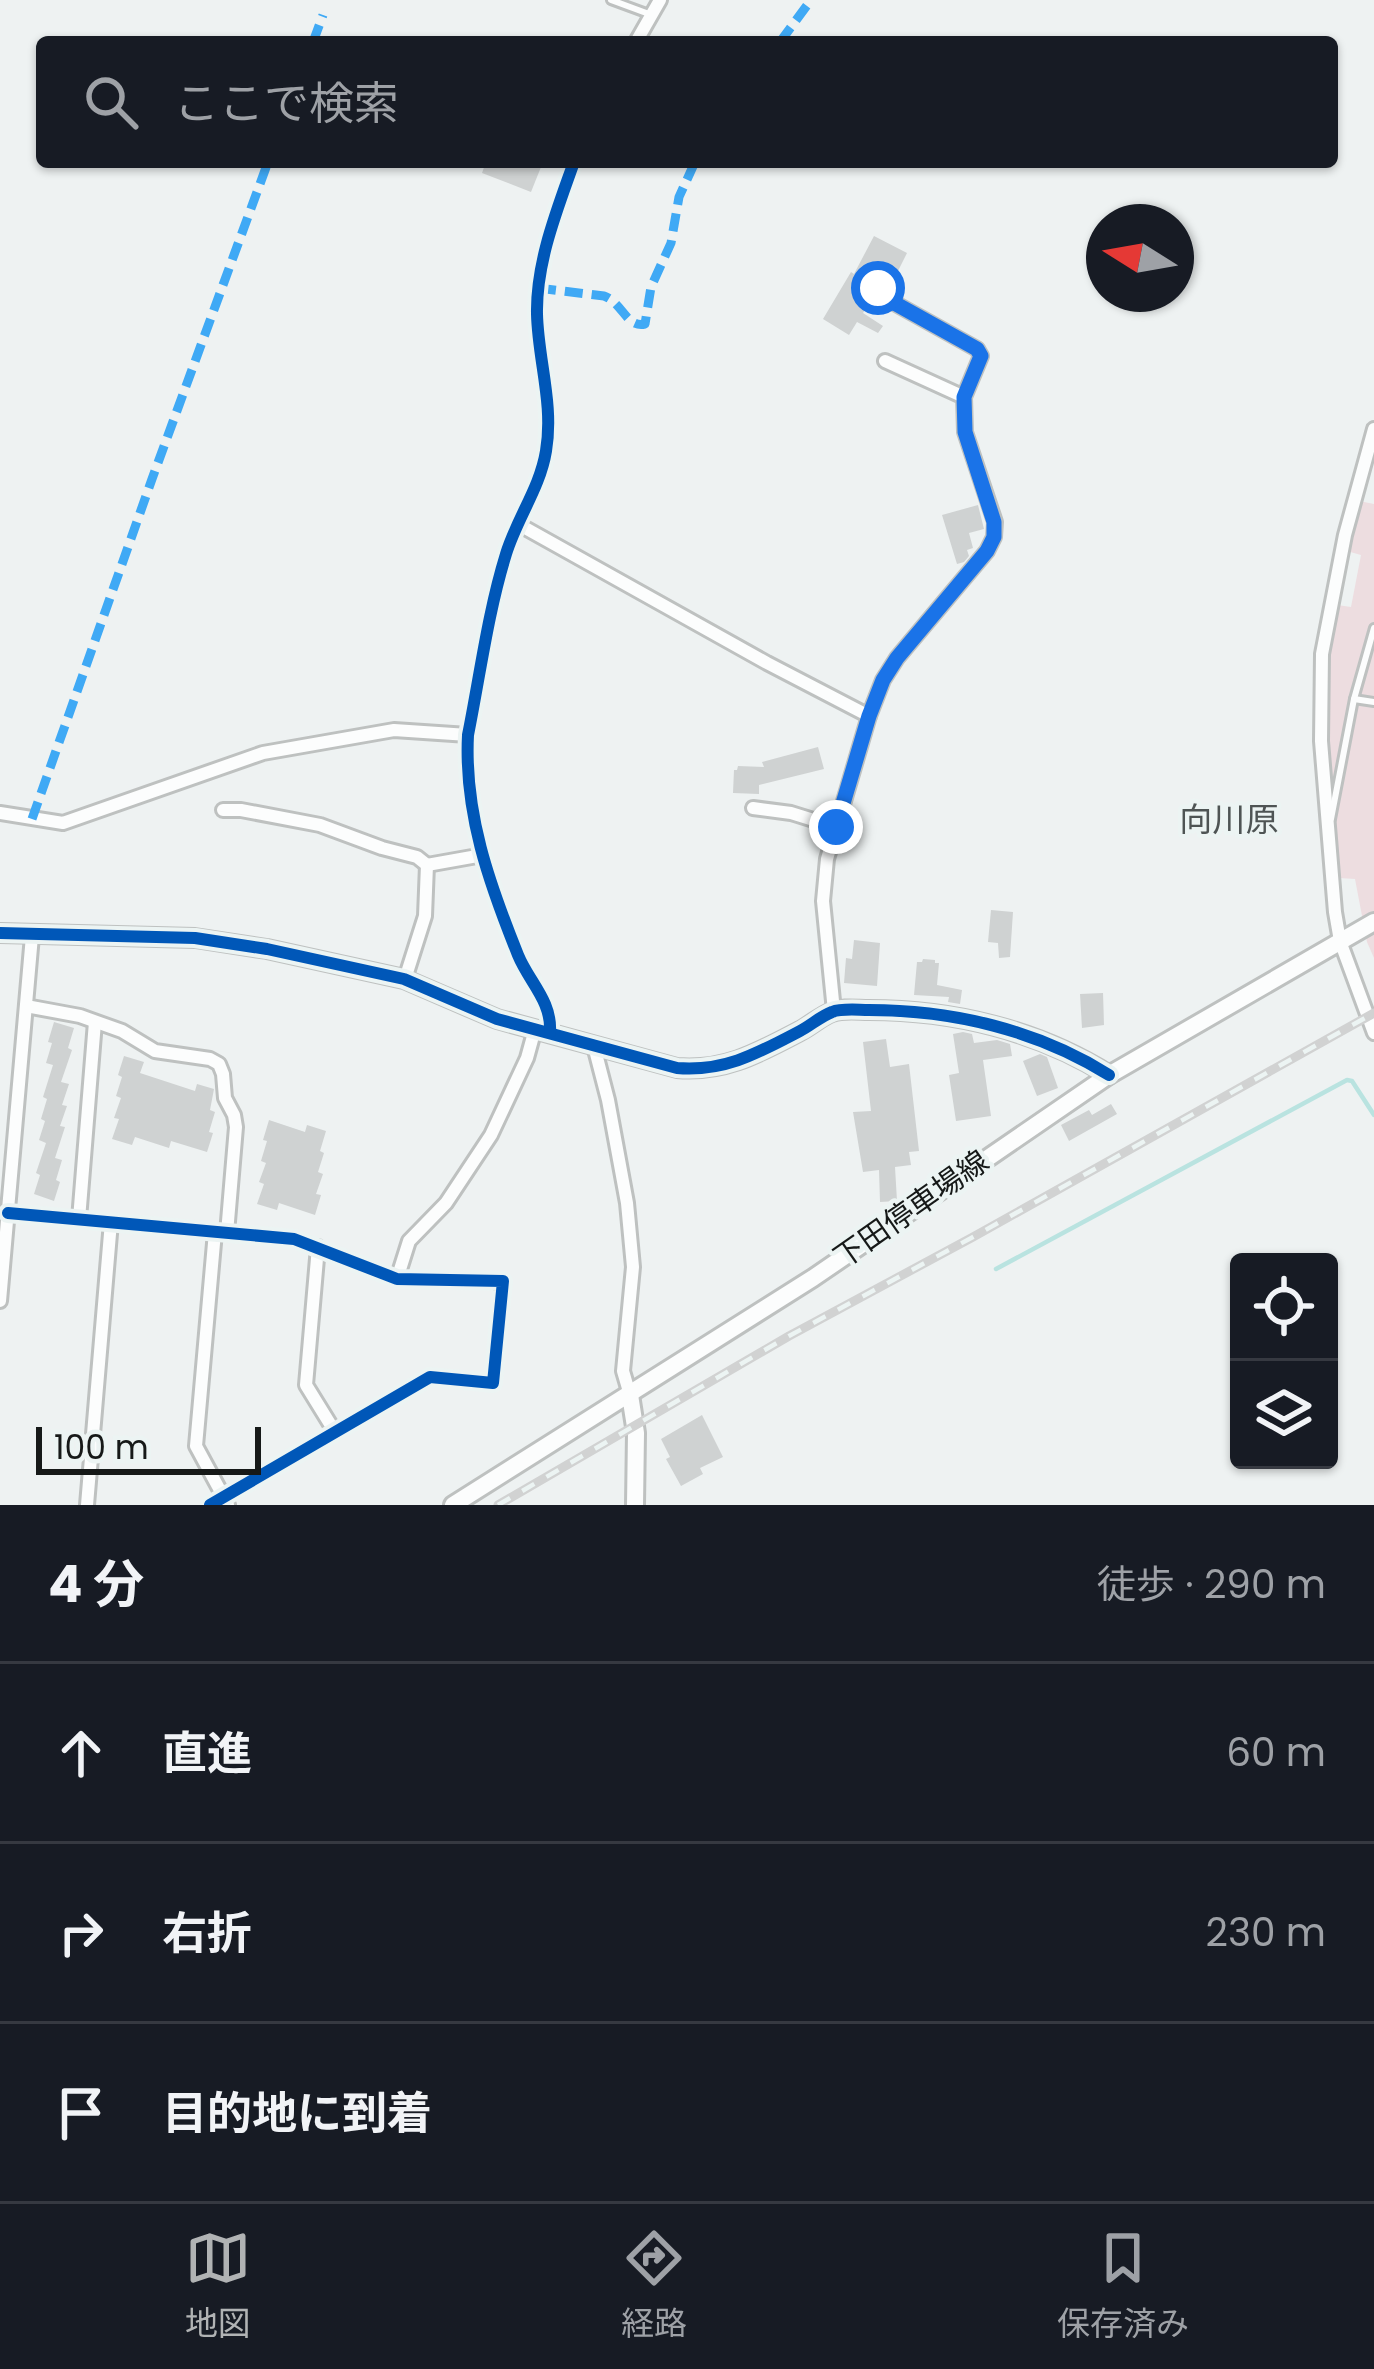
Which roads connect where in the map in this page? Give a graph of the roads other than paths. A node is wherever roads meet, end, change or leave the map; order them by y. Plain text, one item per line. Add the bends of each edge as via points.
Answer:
1 (611, 0) edge
2 (660, 0) edge
3 (652, 15) junction
4 (640, 36) edge
5 (572, 168) edge
6 (878, 288) dead end
7 (885, 361) dead end
8 (964, 397) junction
9 (1374, 429) edge
10 (518, 524) junction
11 (1374, 628) edge
12 (1354, 699) junction
13 (1374, 702) edge
14 (869, 716) junction
15 (469, 734) junction
16 (753, 808) dead end
17 (223, 810) dead end
18 (0, 813) edge
19 (836, 827) junction
20 (1328, 835) junction
21 (483, 855) junction
22 (428, 865) junction
23 (1374, 922) edge
24 (0, 933) edge
25 (32, 936) junction
26 (1345, 938) junction
27 (405, 979) junction
28 (26, 1006) junction
29 (834, 1011) junction
30 (95, 1022) junction
31 (542, 1031) junction
32 (1374, 1033) edge
33 (594, 1046) junction
34 (1108, 1075) junction
35 (8, 1213) junction
36 (79, 1220) junction
37 (111, 1222) junction
38 (221, 1232) junction
39 (318, 1247) junction
40 (397, 1279) junction
41 (0, 1301) edge
42 (630, 1395) junction
43 (335, 1432) junction
44 (226, 1501) edge
45 (87, 1505) edge
46 (210, 1505) edge
47 (453, 1505) edge
48 (635, 1505) edge

1 - 3 lane
2 - 3 street
3 - 4 street
5 - 10 street via 540,267 549,427 543,469
6 - 8 street via 977,349
7 - 8 street
8 - 14 street via 965,432 994,537 897,658
9 - 20 street via 1322,654
10 - 14 street
10 - 15 street
11 - 12 lane
12 - 13 lane
12 - 20 lane
14 - 19 street
15 - 18 street via 394,730 263,754 63,823
15 - 21 street via 472,820
16 - 19 street
17 - 22 street via 320,825
19 - 29 street via 823,901
20 - 26 street
21 - 22 street
21 - 31 street via 519,958 547,1005 551,1020
22 - 27 street via 425,916
23 - 26 street, 下田停車場線
24 - 25 street
25 - 27 street via 195,938
25 - 28 street
26 - 32 street
26 - 34 street, 下田停車場線
27 - 31 street
28 - 30 street
28 - 35 street
29 - 33 street via 703,1070
29 - 34 street via 974,1019
30 - 36 street
30 - 38 street via 155,1051 219,1064 236,1127
31 - 33 street
31 - 40 street via 491,1135 446,1203 409,1241
33 - 42 street via 627,1203 633,1268 623,1370
34 - 42 street, 下田停車場線
35 - 36 street
35 - 41 street
36 - 37 street
37 - 38 street
37 - 45 street
38 - 39 street
38 - 44 street via 196,1446
39 - 40 street
39 - 43 street via 306,1385
40 - 43 street via 503,1281 493,1383 430,1377
42 - 47 street, 下田停車場線
42 - 48 street
43 - 44 street
44 - 46 street

